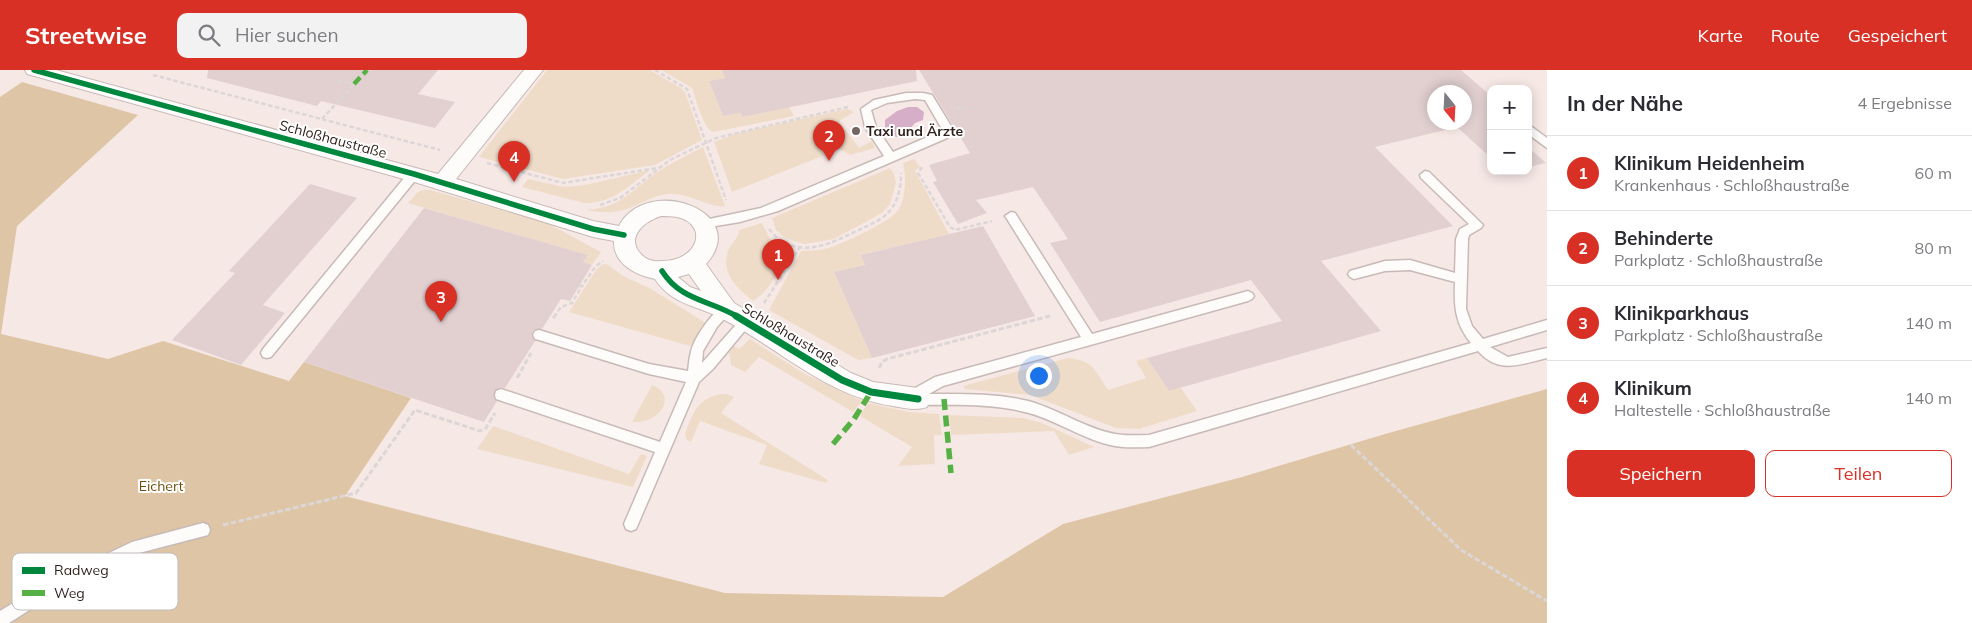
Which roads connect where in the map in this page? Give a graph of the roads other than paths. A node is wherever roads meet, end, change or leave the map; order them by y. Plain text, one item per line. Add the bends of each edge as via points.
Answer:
1 (34, 70) edge
2 (534, 70) edge
3 (1532, 131) dead end
4 (1547, 144) edge
5 (892, 158) junction
6 (414, 174) junction
7 (1425, 175) dead end
8 (442, 183) junction
9 (1011, 216) road end
10 (704, 224) junction
11 (624, 235) junction
12 (693, 262) junction
13 (662, 271) junction
14 (1354, 274) dead end
15 (1461, 279) junction
16 (1248, 296) dead end
17 (744, 314) junction
18 (1547, 325) edge
19 (540, 335) road end
20 (1089, 339) junction
21 (1480, 344) junction
22 (267, 352) dead end
23 (1547, 353) edge
24 (694, 378) junction
25 (503, 396) road end
26 (918, 398) junction
27 (663, 450) junction
28 (631, 524) dead end
29 (203, 530) road end
30 (124, 553) edge
31 (16, 610) edge
32 (0, 620) edge

1 - 6 street, Schloßhaustraße
2 - 8 street
3 - 4 lane
5 - 5 lane via 943,136 947,129 928,97 918,94 873,104 866,109 866,116 882,147
5 - 10 lane via 761,213
6 - 8 street, Schloßhaustraße
6 - 22 lane
7 - 15 lane via 1477,225 1464,232
8 - 11 street, Schloßhaustraße
9 - 20 lane
10 - 11 street via 687,210 661,208 638,217
10 - 12 street via 707,244
11 - 13 street via 624,245 632,260 648,269
12 - 13 street via 679,269
12 - 17 street, Schloßhaustraße
13 - 17 street, Schloßhaustraße via 682,293
14 - 15 lane via 1385,266 1410,265
15 - 21 lane via 1462,319
16 - 20 lane
17 - 24 lane via 712,362
17 - 24 lane via 713,323 695,360
17 - 26 street, Schloßhaustraße via 858,388
18 - 21 lane
19 - 24 lane via 649,369
20 - 26 lane via 940,381 922,391
21 - 23 lane via 1488,353 1508,362
21 - 26 lane via 1165,437 1131,442 1102,438 1029,407
24 - 27 lane
25 - 27 lane
27 - 28 lane
29 - 30 lane
31 - 32 lane

